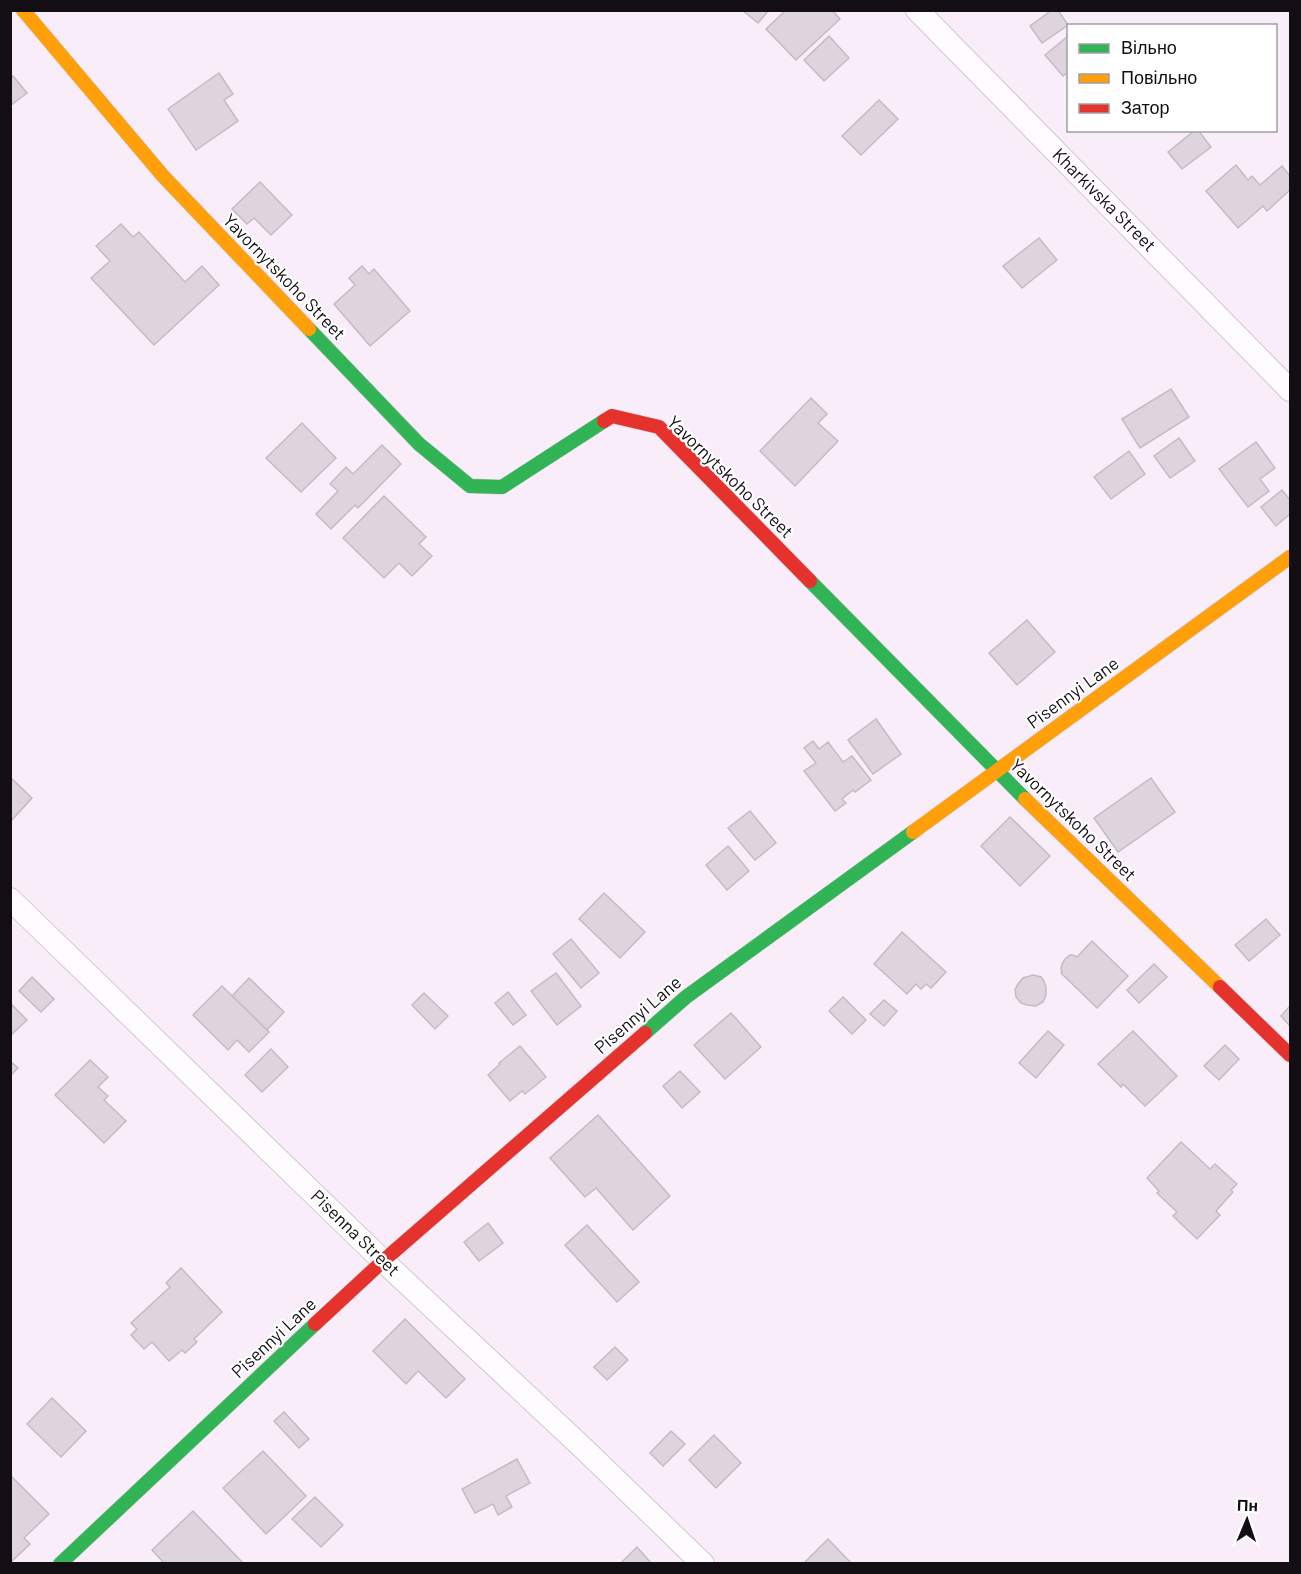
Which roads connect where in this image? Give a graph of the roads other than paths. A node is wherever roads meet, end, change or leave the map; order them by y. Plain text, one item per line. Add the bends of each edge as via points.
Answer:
1 (23, 10) edge
2 (917, 10) edge
3 (1290, 390) edge
4 (1290, 557) edge
5 (998, 771) junction
6 (10, 899) edge
7 (1290, 1055) edge
8 (383, 1261) junction
9 (60, 1563) edge
10 (703, 1563) edge

1 - 5 street, Yavornytskoho Street via 163,176 419,444 470,486 502,487 612,416 659,427
2 - 3 street, Kharkivska Street
4 - 5 street, Pisennyi Lane
5 - 7 street, Yavornytskoho Street
5 - 8 street, Pisennyi Lane via 686,997
6 - 8 street, Pisenna Street
8 - 9 street, Pisennyi Lane
8 - 10 street, Pisenna Street

